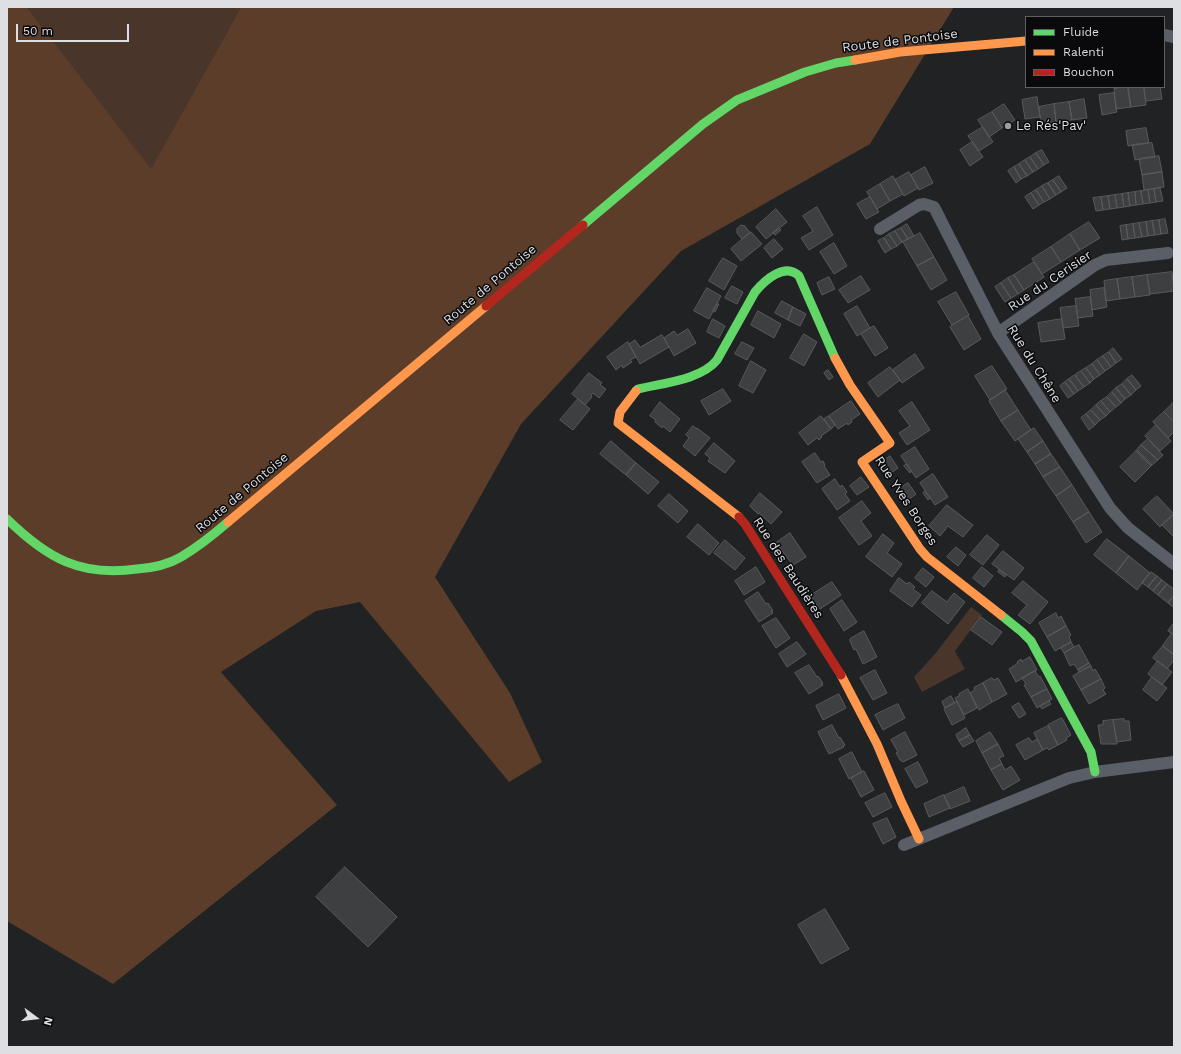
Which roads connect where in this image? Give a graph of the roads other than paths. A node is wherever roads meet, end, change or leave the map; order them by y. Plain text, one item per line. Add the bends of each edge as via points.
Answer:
1 (1025, 41) edge
2 (880, 229) dead end
3 (1168, 253) dead end
4 (998, 333) junction
5 (717, 360) joint
6 (7, 519) edge
7 (1174, 564) edge
8 (1174, 762) edge
9 (1094, 772) junction
10 (919, 839) junction
11 (904, 845) dead end

1 - 6 street, Route de Pontoise via 900,52 836,63 805,72 737,100 703,124 203,544 178,558 128,572 90,570 69,565 50,555 34,545
2 - 4 street, Rue du Chêne via 919,205 934,207
3 - 4 street, Rue du Cerisier via 1106,260 1095,265
4 - 7 street, Rue du Chêne via 1110,508 1128,528
5 - 9 street, Rue Yves Borges via 755,292 780,272 795,272 850,385 890,443 862,462 927,557 1031,641 1091,752
5 - 10 street, Rue des Baudières via 696,375 638,389 620,412 618,422 735,513 745,524 840,673 877,744
8 - 9 street
9 - 10 street via 1069,778
10 - 11 street

